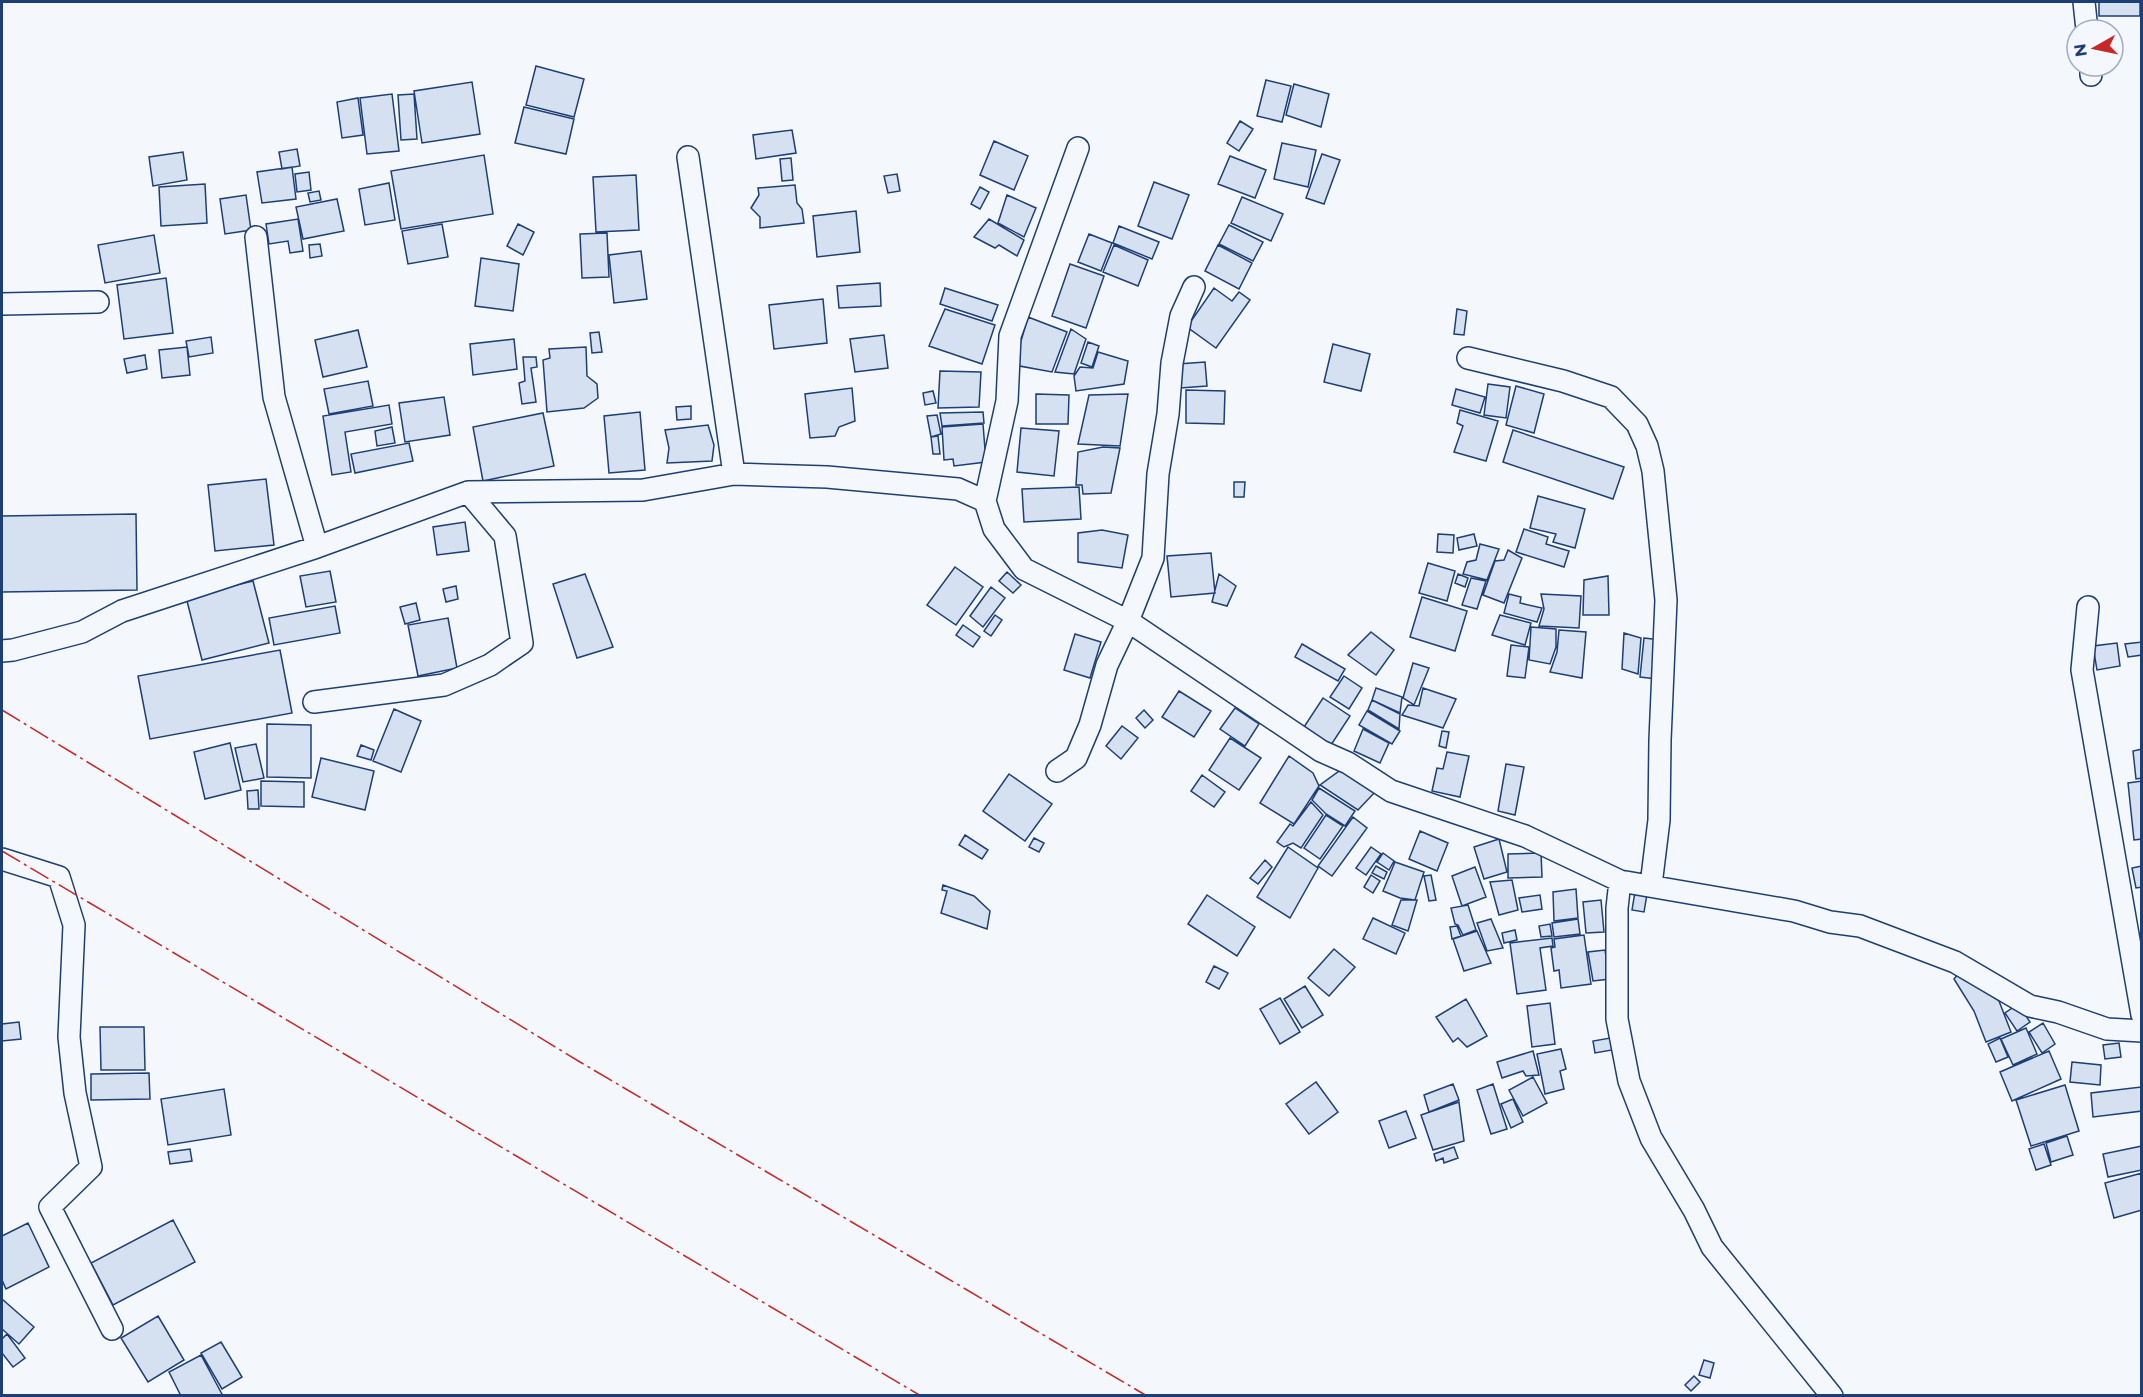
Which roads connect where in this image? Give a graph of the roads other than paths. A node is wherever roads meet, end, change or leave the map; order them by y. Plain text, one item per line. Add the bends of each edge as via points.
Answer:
1 (2084, 2) edge
2 (2086, 18) edge
3 (1078, 148) dead end
4 (688, 157) dead end
5 (256, 237) dead end
6 (1194, 287) dead end
7 (98, 302) dead end
8 (2, 304) edge
9 (1468, 358) dead end
10 (734, 474) junction
11 (468, 492) junction
12 (985, 501) junction
13 (317, 547) junction
14 (2088, 608) dead end
15 (1128, 621) junction
16 (2, 651) edge
17 (314, 702) dead end
18 (1057, 771) dead end
19 (2, 859) edge
20 (1620, 881) junction
21 (1651, 885) junction
22 (2142, 1015) edge
23 (2142, 1031) edge
24 (112, 1329) dead end
25 (1832, 1395) edge

1 - 2 street
3 - 12 street via 1010,336 1007,401
4 - 10 street
5 - 13 street via 274,397
6 - 15 street via 1181,316 1172,363 1158,474 1153,558
7 - 8 street
9 - 21 street via 1611,397 1626,409 1647,446 1666,600 1659,820
10 - 11 street via 643,490
10 - 12 street via 827,477 958,489
11 - 13 street
11 - 17 street via 505,536 522,643 490,665 444,685
12 - 15 street via 994,529 1024,569
13 - 16 street via 122,611 82,632
14 - 22 street via 2082,670
15 - 18 street via 1107,665 1076,758
15 - 20 street via 1321,751 1391,791 1525,836
19 - 24 street via 59,877 74,925 69,1037 75,1094 91,1167 50,1207
20 - 21 street
20 - 25 street via 1617,1019 1629,1081 1651,1138 1712,1247
21 - 23 street via 1860,926 1955,962 2030,1006 2107,1029

